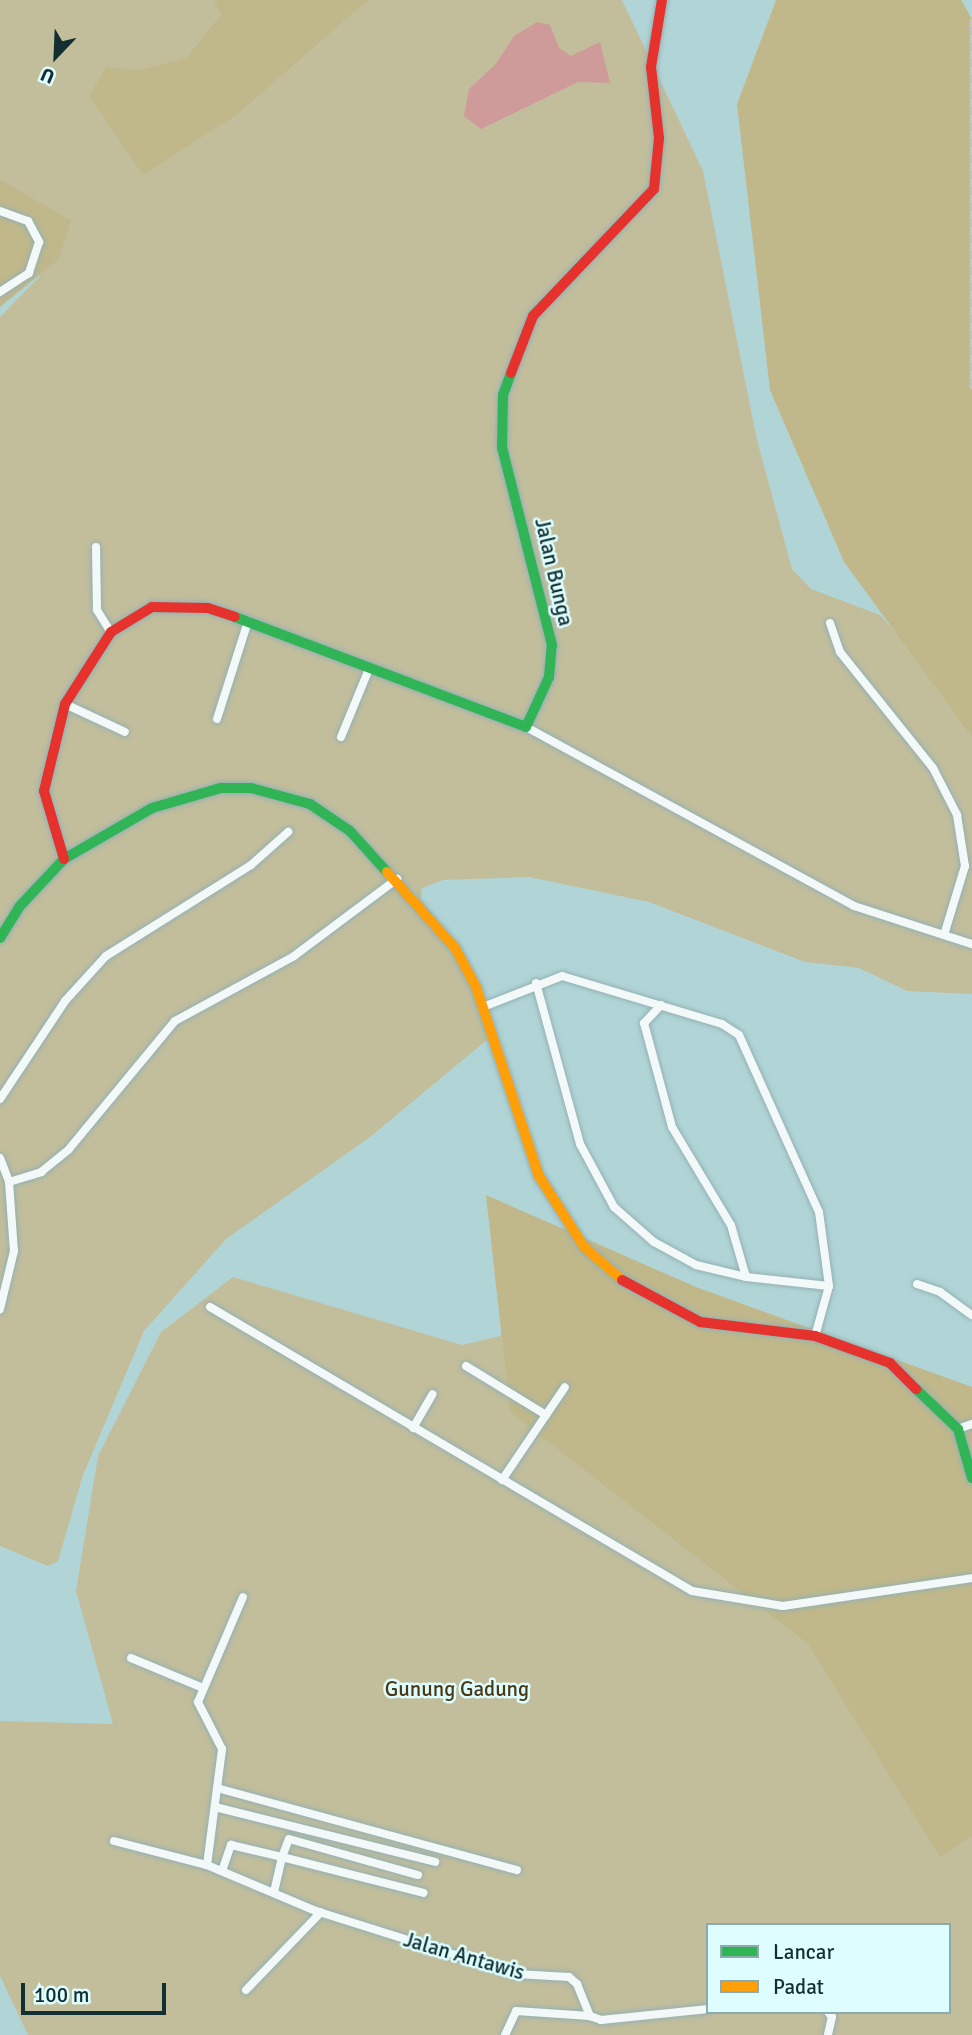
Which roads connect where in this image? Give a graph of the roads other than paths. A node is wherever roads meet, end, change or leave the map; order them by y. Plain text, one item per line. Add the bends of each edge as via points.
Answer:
1 (662, 0) edge
2 (0, 211) edge
3 (0, 292) edge
4 (96, 547) dead end
5 (248, 621) junction
6 (830, 623) dead end
7 (111, 632) junction
8 (369, 669) junction
9 (65, 704) junction
10 (217, 719) dead end
11 (526, 727) junction
12 (125, 732) dead end
13 (341, 737) dead end
14 (288, 832) dead end
15 (64, 859) junction
16 (398, 879) junction
17 (944, 935) junction
18 (0, 938) edge
19 (972, 944) edge
20 (536, 983) junction
21 (661, 1005) junction
22 (483, 1007) junction
23 (0, 1099) edge
24 (0, 1158) edge
25 (9, 1182) junction
26 (746, 1277) junction
27 (917, 1284) dead end
28 (829, 1286) junction
29 (210, 1307) dead end
30 (0, 1309) edge
31 (972, 1315) edge
32 (815, 1336) junction
33 (466, 1366) dead end
34 (565, 1387) dead end
35 (433, 1394) dead end
36 (546, 1415) junction
37 (972, 1424) edge
38 (413, 1428) junction
39 (958, 1429) junction
40 (972, 1478) edge
41 (502, 1480) junction
42 (972, 1578) edge
43 (243, 1597) dead end
44 (131, 1658) dead end
45 (203, 1688) junction
46 (217, 1788) junction
47 (215, 1807) junction
48 (114, 1841) dead end
49 (282, 1857) junction
50 (435, 1862) dead end
51 (207, 1865) junction
52 (517, 1870) dead end
53 (222, 1871) junction
54 (418, 1875) dead end
55 (274, 1892) junction
56 (424, 1893) dead end
57 (321, 1912) junction
58 (246, 1990) dead end
59 (706, 2009) edge
60 (830, 2014) edge
61 (590, 2016) junction
62 (505, 2035) edge
63 (828, 2035) edge

1 - 11 street, Jalan Bunga via 651,67 659,138 654,189 533,316 503,395 502,448 552,645 545,687
2 - 3 street via 28,221 40,242 29,273
4 - 7 street via 97,610
5 - 7 street via 208,608 152,607
5 - 8 street
5 - 10 street
6 - 17 street via 840,652 933,768 957,815 965,866
7 - 9 street
8 - 11 street
8 - 13 street
9 - 12 street
9 - 15 street via 44,791
11 - 17 street via 854,906
14 - 23 street via 251,865 106,956 75,988
15 - 16 street via 152,808 189,793 251,788 310,804 350,831
15 - 18 street via 19,907
16 - 22 street via 455,948
16 - 25 street via 294,956 175,1021 152,1042 69,1149 41,1172
17 - 19 street
20 - 21 street via 572,978
20 - 22 street
20 - 26 street via 580,1144 614,1207 676,1256
21 - 26 street via 648,1014 645,1028 672,1127 731,1225
21 - 28 street via 722,1024 742,1040 819,1212
22 - 32 street via 539,1176 561,1216 603,1266 634,1290 700,1322
24 - 25 street
25 - 30 street via 14,1251
26 - 28 street
27 - 31 street via 940,1292
28 - 32 street
29 - 38 street
32 - 39 street via 890,1363
33 - 36 street
34 - 36 street
35 - 38 street
36 - 41 street
37 - 39 street
38 - 41 street
39 - 40 street
41 - 42 street via 668,1580 716,1598 783,1606
43 - 45 street
44 - 45 street
45 - 46 street via 197,1707 222,1749
46 - 47 street
46 - 52 street
47 - 50 street
47 - 51 street
48 - 51 street, Jalan Antawis
49 - 53 street via 234,1844
49 - 54 street via 289,1839
49 - 55 street
49 - 56 street
51 - 53 street, Jalan Antawis
53 - 55 street, Jalan Antawis
55 - 57 street, Jalan Antawis
57 - 58 street
57 - 61 street, Jalan Antawis via 516,1973 569,1978 577,1984
59 - 61 street via 601,2020
60 - 63 street
61 - 62 street via 516,2011

